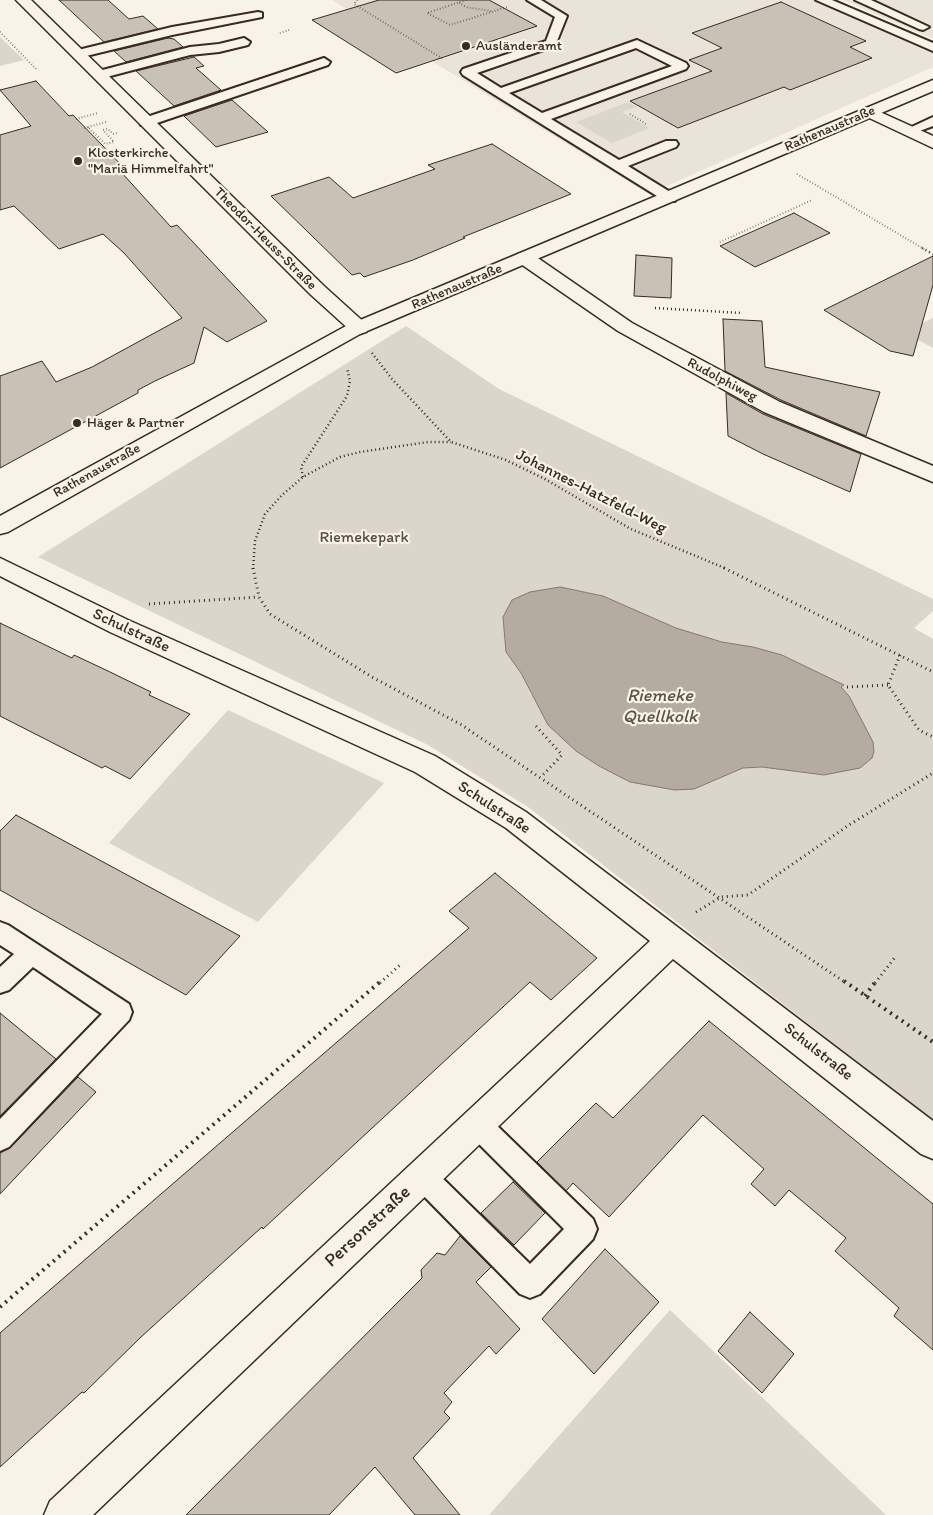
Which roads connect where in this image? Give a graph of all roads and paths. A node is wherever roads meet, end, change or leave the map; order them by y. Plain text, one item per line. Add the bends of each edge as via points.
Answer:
1 (23, 0) edge
2 (357, 0) edge
3 (466, 0) edge
4 (533, 0) edge
5 (822, 0) edge
6 (862, 0) edge
7 (458, 3) junction
8 (513, 5) dead end
9 (492, 11) junction
10 (258, 15) dead end
11 (0, 32) edge
12 (933, 32) edge
13 (244, 42) dead end
14 (933, 47) edge
15 (78, 54) junction
16 (324, 62) dead end
17 (37, 70) dead end
18 (468, 72) junction
19 (99, 75) junction
20 (933, 85) edge
21 (500, 92) junction
22 (599, 97) junction
23 (869, 112) junction
24 (94, 114) dead end
25 (541, 118) junction
26 (76, 119) dead end
27 (933, 120) edge
28 (146, 122) junction
29 (103, 123) dead end
30 (909, 131) junction
31 (113, 134) dead end
32 (933, 143) edge
33 (671, 144) joint
34 (766, 156) junction
35 (616, 166) junction
36 (670, 198) junction
37 (812, 200) dead end
38 (720, 242) dead end
39 (933, 254) edge
40 (525, 258) junction
41 (742, 313) dead end
42 (625, 327) junction
43 (356, 329) junction
44 (330, 342) junction
45 (451, 442) junction
46 (933, 475) edge
47 (303, 477) junction
48 (0, 526) edge
49 (0, 566) edge
50 (259, 597) junction
51 (119, 626) junction
52 (900, 655) junction
53 (933, 672) edge
54 (888, 686) junction
55 (847, 687) dead end
56 (536, 726) dead end
57 (933, 737) edge
58 (933, 773) edge
59 (540, 777) junction
60 (721, 897) junction
61 (0, 932) edge
62 (673, 940) junction
63 (32, 953) junction
64 (896, 956) dead end
65 (400, 965) dead end
66 (0, 982) edge
67 (865, 996) junction
68 (933, 1042) edge
69 (477, 1124) junction
70 (0, 1138) edge
71 (933, 1142) edge
72 (422, 1176) junction
73 (0, 1307) edge
74 (64, 1515) edge

1 - 15 street, Theodor-Heuss-Straße
2 - 18 path via 354,4
3 - 7 path
4 - 18 lane via 561,16 551,43
5 - 14 lane
6 - 12 lane
7 - 9 path
7 - 9 path via 427,13 450,25
8 - 9 path
10 - 15 lane via 172,31
11 - 17 path
13 - 19 lane via 190,51
15 - 19 street, Theodor-Heuss-Straße
16 - 28 lane
18 - 21 lane
19 - 28 street, Theodor-Heuss-Straße
20 - 23 street, Rathenaustraße
21 - 22 lane via 637,44 682,66
21 - 25 lane
22 - 25 lane
22 - 33 path via 678,142
23 - 30 street
23 - 34 street, Rathenaustraße
24 - 26 path
25 - 35 lane
27 - 30 lane
28 - 43 street, Theodor-Heuss-Straße
29 - 31 path via 86,128 105,144 114,142 103,130 108,129
30 - 32 street
33 - 35 lane
34 - 36 street, Rathenaustraße
34 - 39 path
35 - 36 lane
36 - 40 street, Rathenaustraße
37 - 38 path
40 - 42 street, Rudolphiweg
40 - 43 street, Rathenaustraße
41 - 42 path via 658,307
42 - 46 street, Rudolphiweg via 772,407
43 - 44 street, Rathenaustraße
43 - 45 path, Johannes-Hatzfeld-Weg via 392,379
44 - 47 path via 344,356 350,381 347,396 301,467
44 - 48 street, Rathenaustraße
45 - 47 path via 428,442 360,452 340,457
45 - 52 path, Johannes-Hatzfeld-Weg via 506,460 631,528 731,571
47 - 50 path via 265,514 256,541 253,568
49 - 51 street, Schulstraße
50 - 51 path via 144,604
50 - 59 path via 270,614 372,676 460,724
51 - 62 street, Schulstraße via 424,764 516,820
52 - 53 path, Johannes-Hatzfeld-Weg
52 - 54 path
54 - 55 path
54 - 57 path via 919,730
56 - 59 path via 562,755
58 - 60 path via 849,825 748,895
59 - 60 path
60 - 67 path
61 - 63 lane
62 - 69 street, Personstraße
62 - 71 street, Schulstraße
63 - 66 lane
63 - 70 lane via 120,1012
64 - 67 path
65 - 73 path
67 - 68 path
69 - 72 street, Personstraße
69 - 72 lane via 583,1229 530,1284
72 - 74 street, Personstraße

